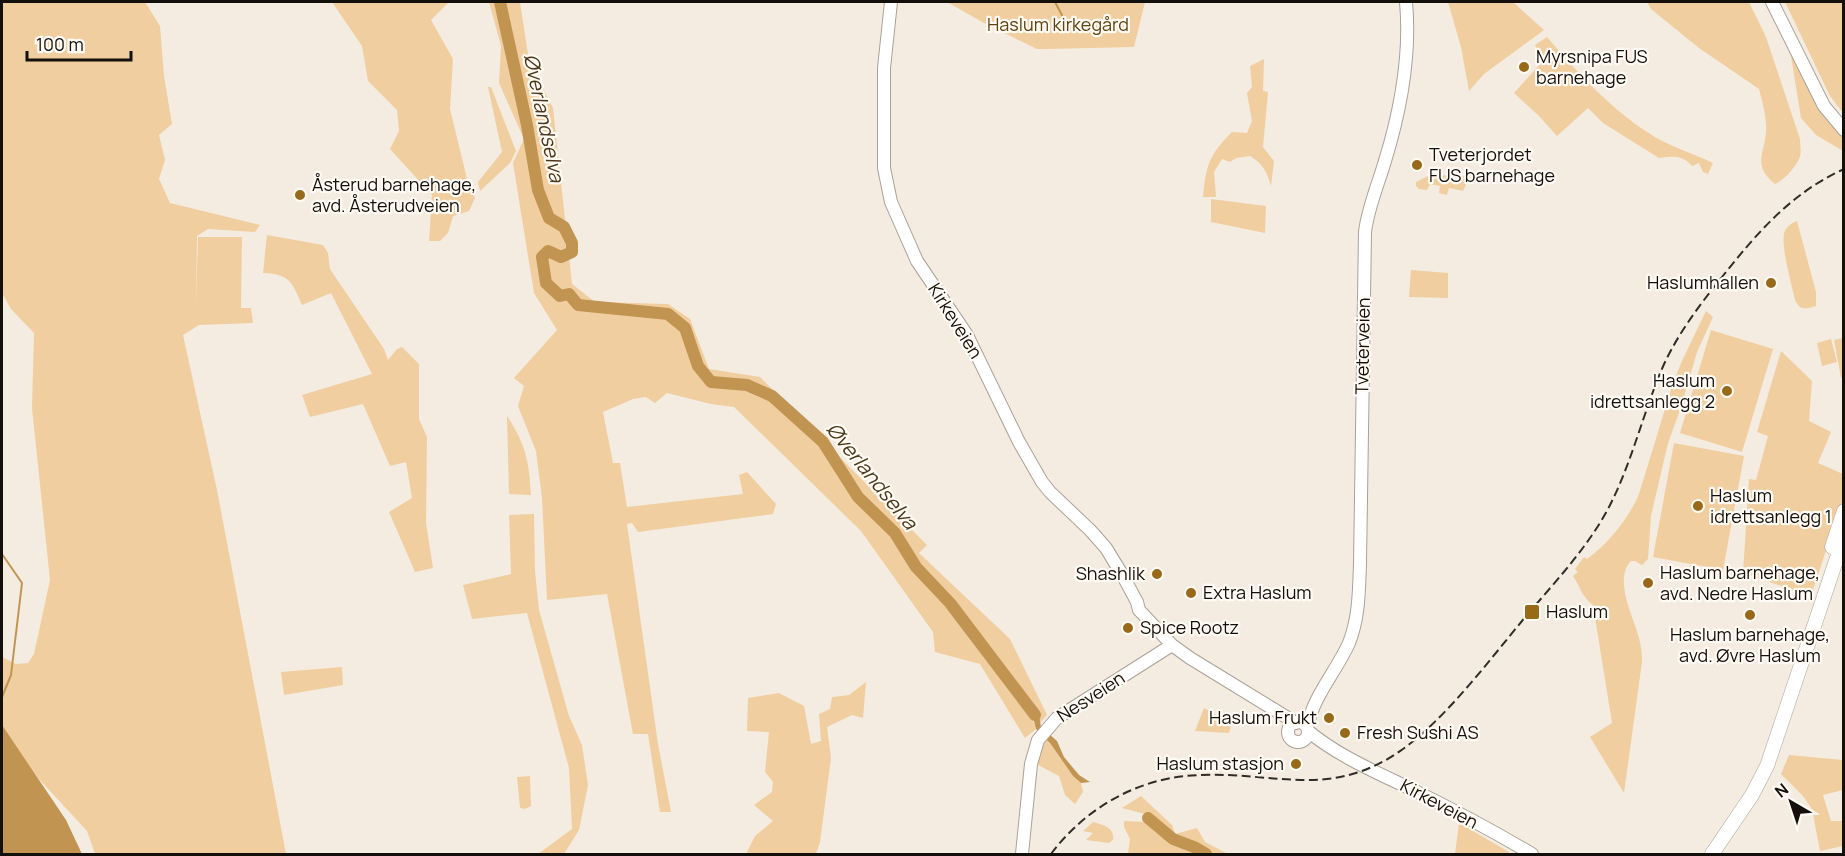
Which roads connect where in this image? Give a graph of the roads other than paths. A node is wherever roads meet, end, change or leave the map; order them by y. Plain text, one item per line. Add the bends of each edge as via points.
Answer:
1 (891, 2) edge
2 (1406, 2) edge
3 (1772, 2) edge
4 (1844, 130) edge
5 (1844, 511) edge
6 (1844, 537) edge
7 (1169, 642) junction
8 (1807, 645) junction
9 (1300, 727) junction
10 (1345, 757) junction
11 (1022, 855) edge
12 (1532, 855) edge
13 (1712, 855) edge

1 - 7 main road, Kirkeveien via 884,68 883,156 896,214 917,261 972,345 1035,471 1050,492 1106,548 1137,602
2 - 9 main road, Tveterveien via 1406,70 1365,232 1358,610 1348,645
3 - 4 main road via 1819,97
5 - 8 main road
6 - 8 main road
7 - 9 main road, Kirkeveien
7 - 11 main road, Nesveien via 1166,650 1065,712 1044,732 1031,764
8 - 13 main road via 1767,766
9 - 10 main road, Kirkeveien
9 - 10 main road, Kirkeveien via 1293,741
10 - 12 main road, Kirkeveien

